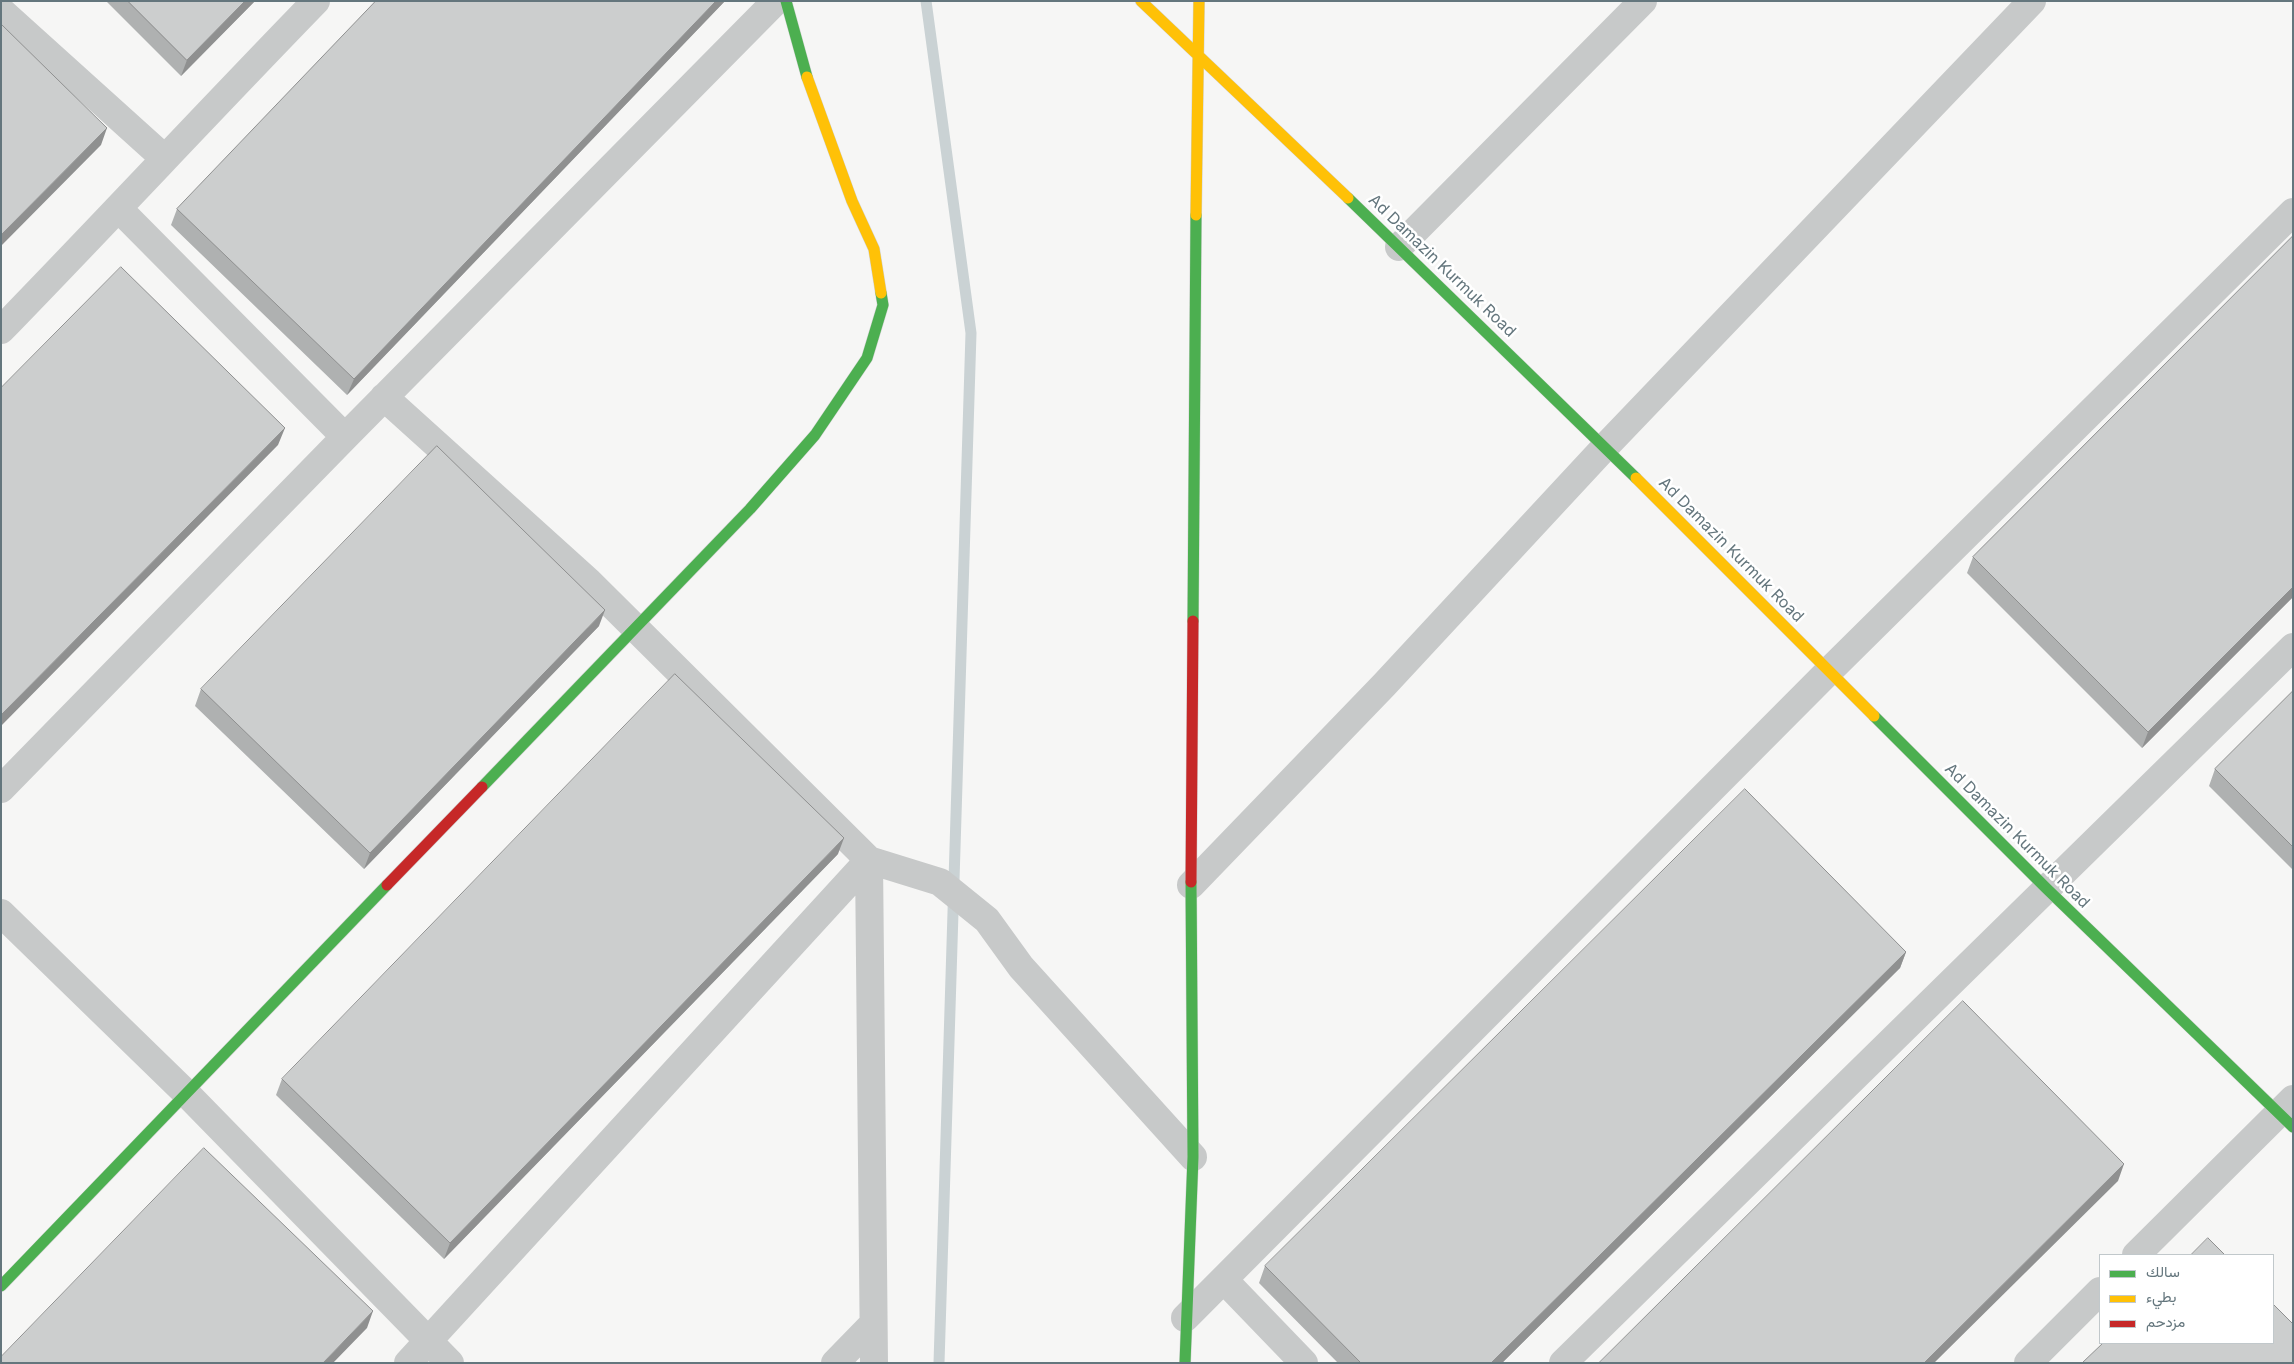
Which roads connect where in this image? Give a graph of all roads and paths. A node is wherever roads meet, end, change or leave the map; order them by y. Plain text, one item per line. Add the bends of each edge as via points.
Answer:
1 (316, 1) edge
2 (776, 1) edge
3 (786, 1) edge
4 (1141, 1) edge
5 (1199, 1) edge
6 (1643, 1) edge
7 (2032, 1) edge
8 (1, 11) edge
9 (1197, 54) junction
10 (164, 158) junction
11 (119, 208) junction
12 (2293, 212) edge
13 (1400, 247) junction
14 (1, 330) edge
15 (384, 397) junction
16 (345, 438) junction
17 (1605, 447) junction
18 (636, 629) junction
19 (2293, 647) edge
20 (1829, 671) junction
21 (1, 789) edge
22 (869, 860) junction
23 (1191, 885) junction
24 (2046, 888) junction
25 (1, 913) edge
26 (187, 1094) junction
27 (2288, 1113) edge
28 (1193, 1157) junction
29 (2137, 1254) edge
30 (1224, 1280) junction
31 (1, 1286) edge
32 (2099, 1292) edge
33 (1185, 1318) junction
34 (873, 1324) junction
35 (428, 1342) junction
36 (408, 1363) edge
37 (450, 1363) edge
38 (835, 1363) edge
39 (874, 1363) edge
40 (1185, 1363) edge
41 (1304, 1363) edge
42 (1563, 1363) edge
43 (2028, 1363) edge

1 - 10 street
2 - 15 street
3 - 18 main road via 808,81 852,201 874,248 883,305 866,358 815,435
4 - 9 main road, Ad Damazin Kurmuk Road
5 - 9 main road
6 - 13 street
7 - 17 street
8 - 10 street
9 - 13 main road, Ad Damazin Kurmuk Road
9 - 23 main road
10 - 11 street
11 - 14 street
11 - 16 street
12 - 20 street
13 - 17 main road, Ad Damazin Kurmuk Road
15 - 16 street
15 - 18 street via 589,582
16 - 21 street
17 - 20 main road, Ad Damazin Kurmuk Road
17 - 23 street via 1384,685
18 - 22 street
18 - 26 main road
19 - 24 street
20 - 24 main road, Ad Damazin Kurmuk Road
20 - 30 street
22 - 28 street via 940,882 987,920 1021,967
22 - 34 street
22 - 35 street
23 - 28 main road
24 - 27 main road, Ad Damazin Kurmuk Road
24 - 42 street
25 - 26 street
26 - 31 main road
26 - 35 street
27 - 29 street
28 - 33 main road
30 - 33 street
30 - 41 street
32 - 43 street
33 - 40 main road
34 - 38 street
34 - 39 street
35 - 36 street
35 - 37 street

